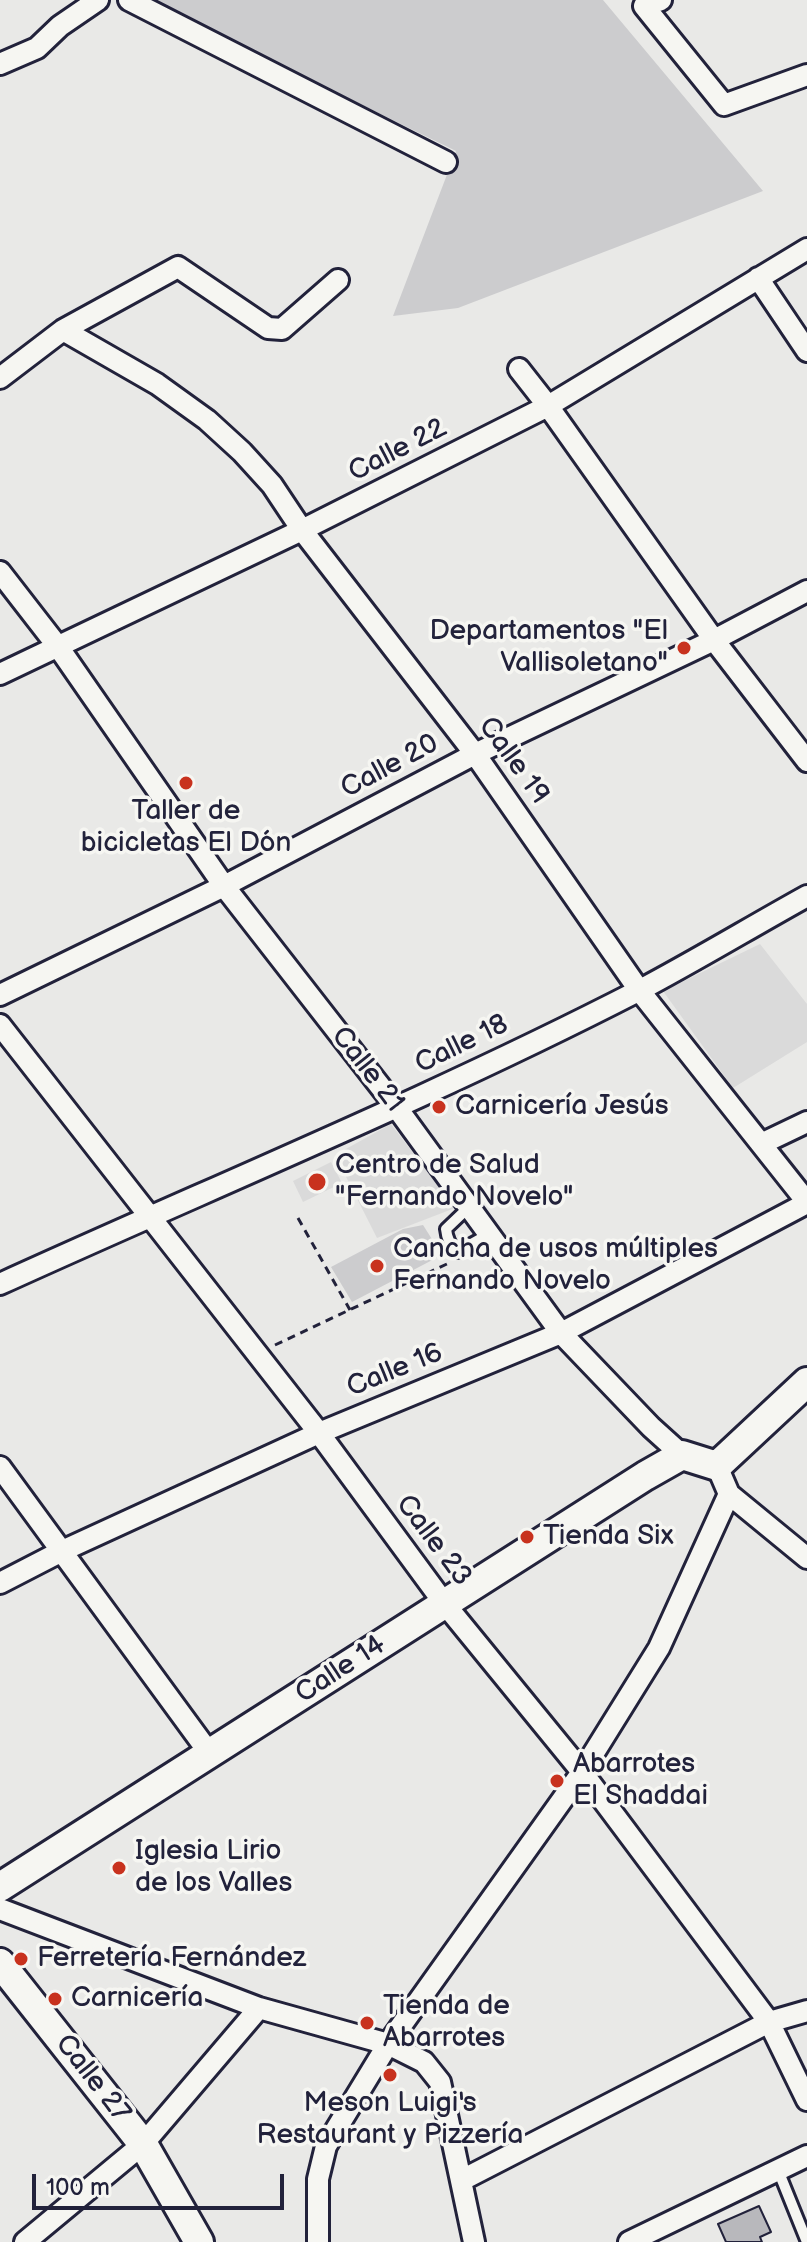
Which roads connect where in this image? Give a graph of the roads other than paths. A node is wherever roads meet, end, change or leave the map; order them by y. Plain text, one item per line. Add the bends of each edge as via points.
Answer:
1 (98, 0) edge
2 (129, 0) edge
3 (653, 3) edge
4 (0, 64) edge
5 (807, 75) edge
6 (446, 162) dead end
7 (807, 249) edge
8 (758, 278) junction
9 (338, 280) dead end
10 (63, 330) junction
11 (807, 351) edge
12 (519, 369) dead end
13 (0, 378) edge
14 (548, 406) junction
15 (302, 530) junction
16 (0, 572) edge
17 (807, 591) edge
18 (714, 640) junction
19 (59, 648) junction
20 (0, 674) edge
21 (475, 754) junction
22 (807, 761) edge
23 (224, 886) junction
24 (807, 896) edge
25 (639, 990) junction
26 (0, 995) edge
27 (0, 1025) edge
28 (397, 1108) junction
29 (807, 1122) edge
30 (761, 1144) junction
31 (807, 1203) edge
32 (469, 1207) junction
33 (148, 1216) junction
34 (489, 1234) junction
35 (0, 1284) edge
36 (561, 1333) junction
37 (807, 1382) edge
38 (319, 1433) junction
39 (682, 1455) junction
40 (717, 1466) junction
41 (0, 1467) edge
42 (729, 1494) junction
43 (62, 1551) junction
44 (807, 1558) edge
45 (0, 1583) edge
46 (444, 1603) junction
47 (210, 1754) junction
48 (582, 1772) junction
49 (0, 1887) edge
50 (0, 1909) edge
51 (0, 1963) edge
52 (259, 2008) junction
53 (807, 2011) edge
54 (769, 2022) junction
55 (388, 2044) junction
56 (807, 2100) edge
57 (143, 2144) junction
58 (807, 2156) edge
59 (778, 2170) junction
60 (462, 2180) junction
61 (25, 2242) edge
62 (199, 2242) edge
63 (318, 2242) edge
64 (474, 2242) edge
65 (629, 2242) edge
66 (807, 2242) edge

1 - 4 street via 37,48
2 - 6 street
3 - 5 street via 724,105
7 - 8 street, Calle 22
8 - 11 street
8 - 14 street, Calle 22
9 - 10 street via 282,329 268,328 178,267
10 - 13 street
10 - 15 street, Calle 19 via 157,384 207,420 272,485
12 - 14 street
14 - 15 street, Calle 22
14 - 18 street
15 - 19 street, Calle 22
15 - 21 street, Calle 19
16 - 19 street, Calle 21
17 - 18 street, Calle 20
18 - 21 street, Calle 20
18 - 22 street
19 - 20 street, Calle 22
19 - 23 street, Calle 21
21 - 23 street, Calle 20
21 - 25 street, Calle 19
23 - 26 street, Calle 20
23 - 28 street, Calle 21
24 - 25 street, Calle 18
25 - 28 street, Calle 18
25 - 30 street, Calle 19
27 - 33 street, Calle 23
28 - 32 street, Calle 21
28 - 33 street, Calle 18
29 - 30 street
30 - 31 street, Calle 19
31 - 36 street, Calle 16
32 - 34 street, Calle 21
32 - 34 lane via 446,1229 450,1244 457,1252
33 - 35 street, Calle 18
33 - 38 street, Calle 23
34 - 36 street, Calle 21
36 - 38 street, Calle 16
36 - 39 street, Calle 21
37 - 40 street
38 - 43 street, Calle 16
38 - 46 street, Calle 23
39 - 40 street, Calle 21
39 - 46 street, Calle 14
40 - 42 street
41 - 43 street
42 - 44 street
42 - 48 street via 659,1648
43 - 45 street, Calle 16
43 - 47 street
46 - 47 street, Calle 14
46 - 48 street, Calle 23
47 - 49 street, Calle 14
48 - 54 street, Calle 23
48 - 55 street
50 - 52 street
51 - 57 street, Calle 27
52 - 55 street
52 - 57 street
53 - 54 street
54 - 56 street, Calle 23
54 - 60 street
55 - 60 street via 424,2062 440,2082
55 - 63 street via 326,2146 318,2179
57 - 61 street
57 - 62 street, Calle 27
58 - 59 street
59 - 65 street
59 - 66 lane
60 - 64 street

